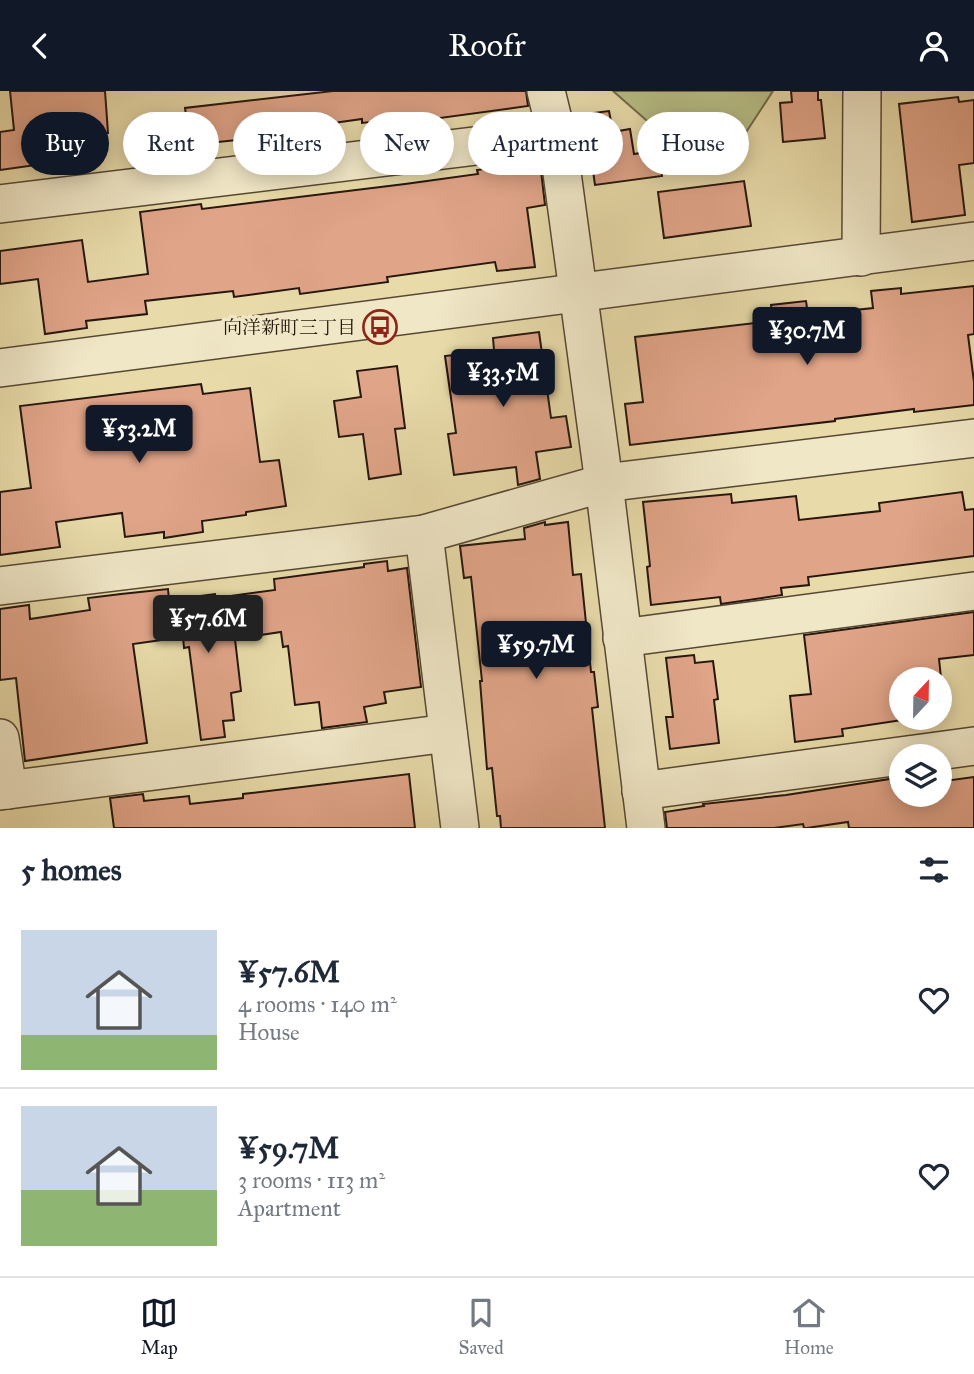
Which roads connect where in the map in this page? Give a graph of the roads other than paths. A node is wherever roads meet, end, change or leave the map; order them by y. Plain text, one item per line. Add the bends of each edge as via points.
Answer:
1 (546, 91) edge
2 (862, 91) edge
3 (551, 112) edge
4 (468, 147) edge
5 (562, 175) edge
6 (0, 204) edge
7 (974, 241) edge
8 (861, 257) junction
9 (578, 292) junction
10 (0, 368) edge
11 (974, 438) edge
12 (604, 483) junction
13 (424, 534) junction
14 (0, 586) edge
15 (974, 591) edge
16 (622, 638) junction
17 (449, 733) junction
18 (0, 738) edge
19 (974, 746) edge
20 (4, 791) edge
21 (641, 791) junction
22 (460, 828) edge
23 (646, 828) edge

1 - 3 street
2 - 8 street
4 - 6 street
5 - 9 street
7 - 8 street
8 - 9 street
9 - 10 street
9 - 12 street
11 - 12 street
12 - 13 street
12 - 16 street
13 - 14 street
13 - 17 street
15 - 16 street
16 - 21 street
17 - 20 street
17 - 22 street
18 - 20 street
19 - 21 street
21 - 23 street

